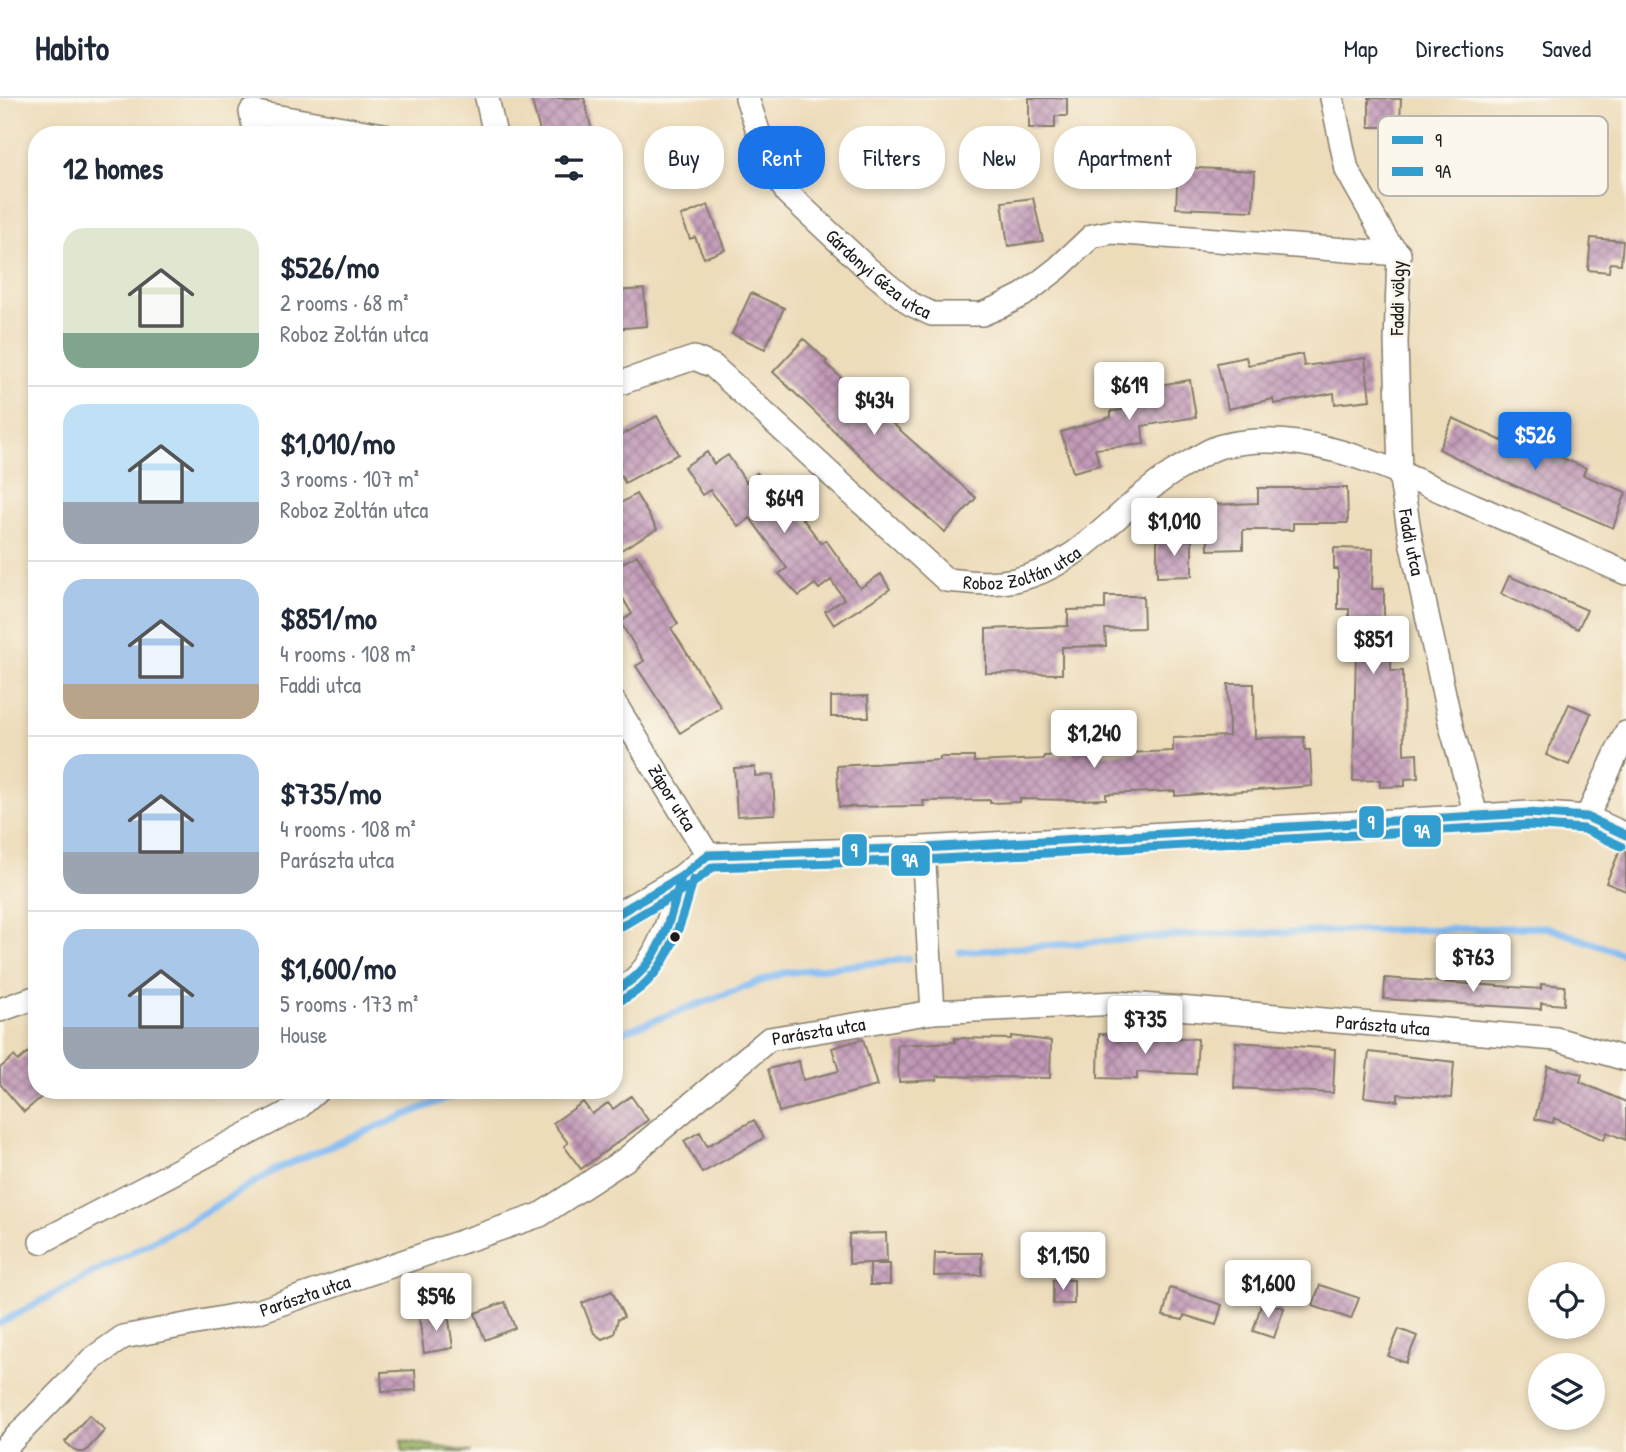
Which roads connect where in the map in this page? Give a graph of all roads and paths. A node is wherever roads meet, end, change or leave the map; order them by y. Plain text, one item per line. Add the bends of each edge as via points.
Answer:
1 (487, 98) edge
2 (747, 98) edge
3 (1332, 98) edge
4 (254, 126) edge
5 (331, 126) edge
6 (493, 126) edge
7 (1399, 254) junction
8 (623, 382) edge
9 (1401, 473) junction
10 (1626, 573) edge
11 (623, 717) edge
12 (1626, 733) edge
13 (1476, 815) junction
14 (1587, 817) junction
15 (1626, 835) edge
16 (923, 848) junction
17 (708, 856) junction
18 (681, 877) junction
19 (623, 911) edge
20 (623, 988) edge
21 (28, 1000) edge
22 (0, 1010) edge
23 (933, 1012) junction
24 (1626, 1059) edge
25 (308, 1099) edge
26 (41, 1242) dead end
27 (1, 1452) edge

1 - 6 street
2 - 7 street, Gárdonyi Géza utca via 768,158 788,193 867,268 911,304 932,314 982,314 1001,306 1049,274 1092,236 1112,232
3 - 7 street, Faddi völgy via 1347,170
4 - 5 street via 251,112
7 - 9 street, Faddi völgy via 1396,342
8 - 9 street, Roboz Zoltán utca via 694,358 713,366 946,580 987,583 1040,572 1066,558 1166,477 1219,446 1266,439 1334,449
9 - 10 street, Roboz Zoltán utca
9 - 13 street, Faddi utca via 1448,712
11 - 17 street, Zápor utca
12 - 14 street
13 - 14 street
13 - 16 street
14 - 15 street
16 - 17 street
16 - 23 street
17 - 18 street
18 - 19 street
18 - 20 street via 675,902 641,976
21 - 22 street
23 - 24 street, Parászta utca via 1117,1003 1556,1040
23 - 27 street, Parászta utca via 769,1039 626,1159 540,1215 259,1311 123,1337 92,1359
25 - 26 street

